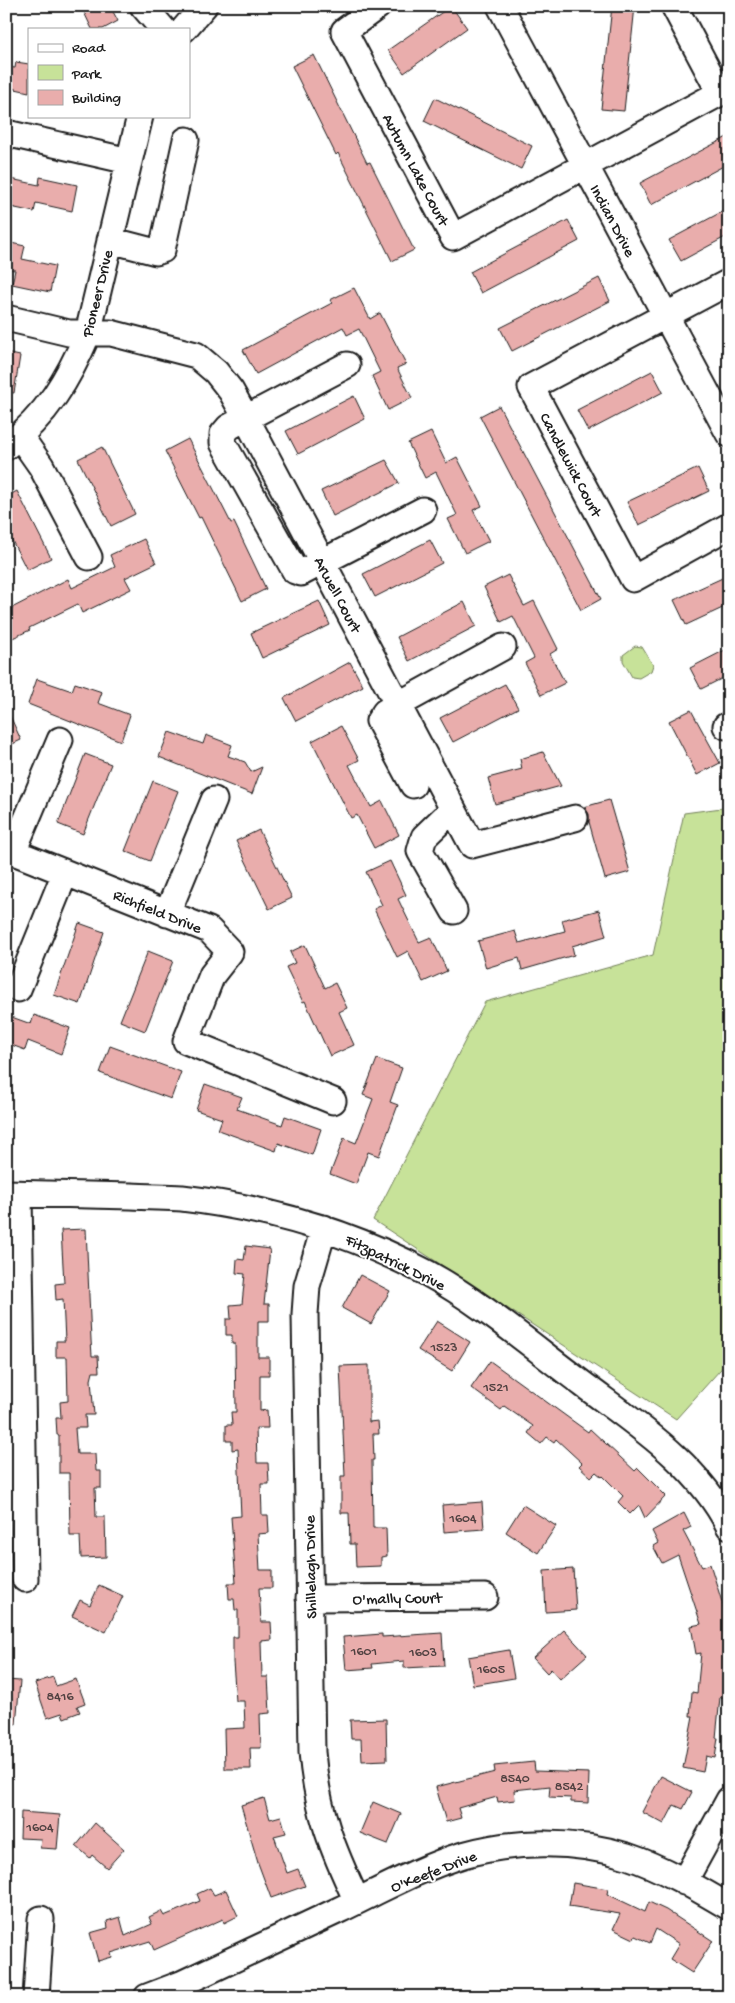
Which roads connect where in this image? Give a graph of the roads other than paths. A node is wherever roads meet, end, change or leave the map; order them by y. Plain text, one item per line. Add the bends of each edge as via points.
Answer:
1 (143, 6) edge
2 (204, 6) edge
3 (378, 6) edge
4 (500, 6) edge
5 (674, 6) edge
6 (161, 28) edge
7 (185, 28) edge
8 (140, 118) edge
9 (6, 133) edge
10 (186, 140) dead end
11 (129, 161) junction
12 (585, 165) junction
13 (110, 240) junction
14 (729, 282) edge
15 (666, 316) junction
16 (6, 318) edge
17 (88, 333) junction
18 (347, 365) dead end
19 (246, 418) junction
20 (729, 434) edge
21 (13, 441) edge
22 (423, 510) dead end
23 (729, 526) edge
24 (89, 557) dead end
25 (322, 562) junction
26 (503, 647) dead end
27 (398, 706) junction
28 (60, 740) dead end
29 (413, 785) dead end
30 (214, 800) dead end
31 (453, 809) junction
32 (575, 818) dead end
33 (10, 851) edge
34 (65, 873) junction
35 (454, 911) dead end
36 (167, 914) junction
37 (18, 989) dead end
38 (333, 1101) dead end
39 (13, 1194) edge
40 (324, 1228) junction
41 (729, 1526) edge
42 (25, 1579) dead end
43 (485, 1597) dead end
44 (309, 1598) junction
45 (729, 1800) edge
46 (684, 1882) junction
47 (357, 1901) junction
48 (729, 1907) edge
49 (41, 1919) dead end
50 (36, 1997) edge
51 (147, 1997) edge

1 - 6 street
2 - 7 street
3 - 12 street, Autumn Lake Court via 344,30 453,237
4 - 12 street, Indian Drive
5 - 12 street via 720,93
8 - 11 street, Pioneer Drive
9 - 11 street
10 - 13 street via 162,250 156,252
11 - 13 street, Pioneer Drive
12 - 15 street, Indian Drive
13 - 17 street, Pioneer Drive
14 - 15 street
15 - 20 street, Indian Drive
15 - 23 street, Candlewick Court via 531,387 633,579
16 - 17 street, Arwell Court via 69,333
17 - 19 street, Arwell Court via 111,333 196,355 216,372
17 - 21 street, Pioneer Drive via 75,366 60,390 44,412
18 - 19 street
19 - 25 street, Arwell Court
21 - 24 street via 41,466
22 - 25 street
25 - 27 street, Arwell Court
26 - 27 street
27 - 29 street via 385,712 379,721
27 - 31 street, Arwell Court
28 - 33 street
30 - 36 street
31 - 32 street, Arwell Court via 472,845
31 - 35 street via 424,837 420,851
33 - 34 street, Richfield Drive
34 - 36 street, Richfield Drive
34 - 37 street
36 - 38 street, Richfield Drive via 209,930 230,952 212,975 186,1041
39 - 40 street, Fitzpatrick Drive via 179,1198 254,1209
39 - 42 street
40 - 41 street, Fitzpatrick Drive via 429,1274 472,1302 672,1453 709,1495
40 - 44 street, Shillelagh Drive via 307,1286 305,1314
43 - 44 street, O'mally Court
44 - 47 street, Shillelagh Drive via 314,1781 331,1842
45 - 46 street
46 - 47 street, O'Keefe Drive via 628,1856 564,1844 538,1844 463,1855
46 - 48 street, O'Keefe Drive
47 - 51 street, O'Keefe Drive
49 - 50 street

